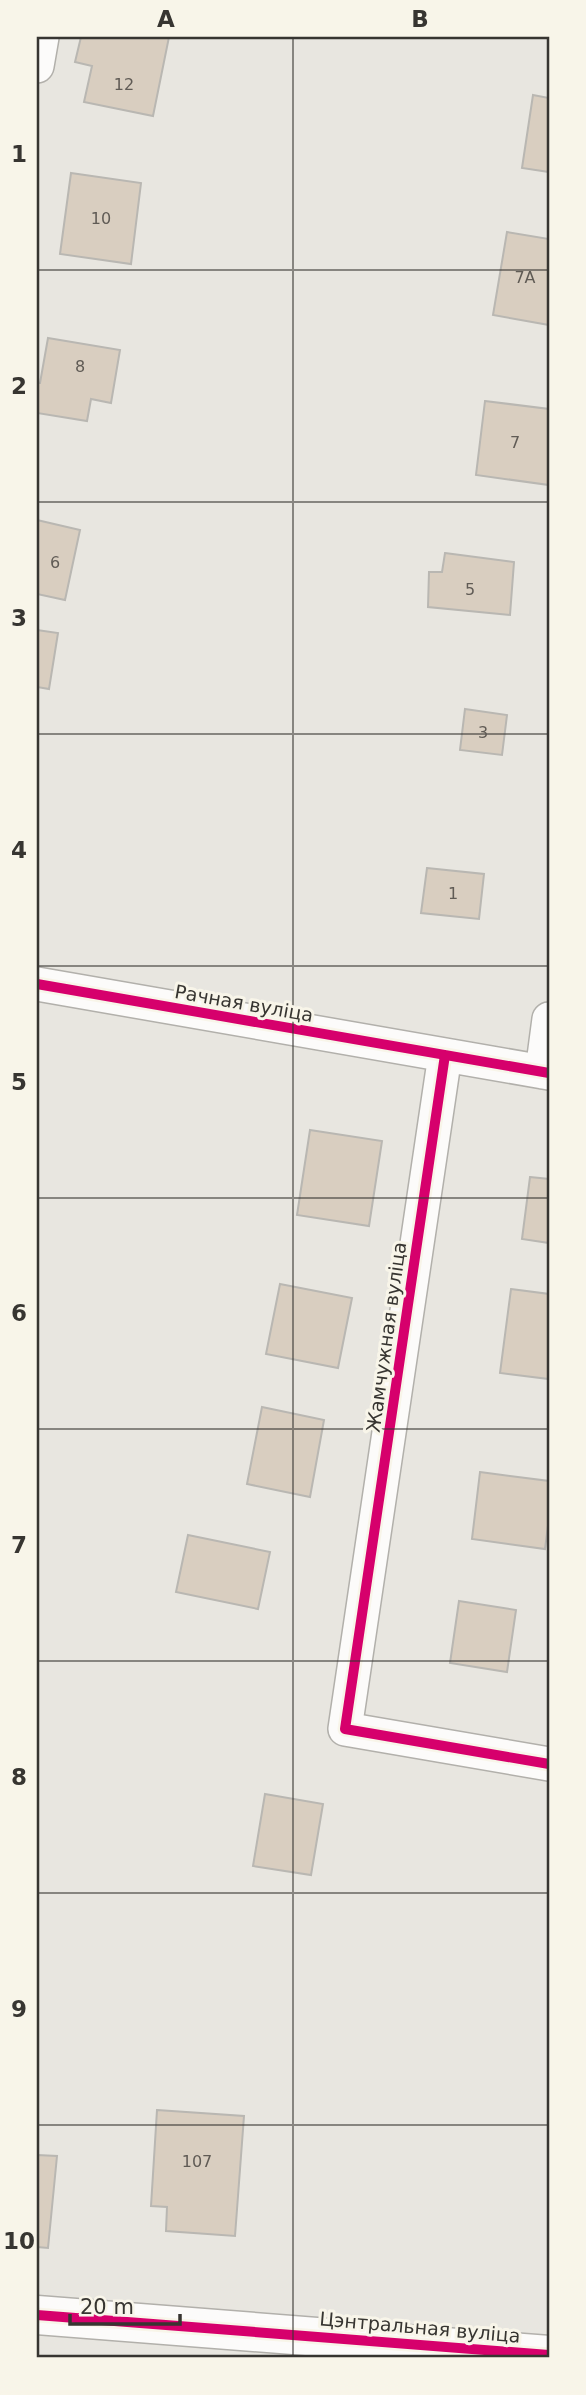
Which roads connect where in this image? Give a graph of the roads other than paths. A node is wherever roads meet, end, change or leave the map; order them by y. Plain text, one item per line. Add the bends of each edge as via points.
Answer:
1 (42, 37) edge
2 (37, 66) edge
3 (37, 984) edge
4 (549, 1018) edge
5 (445, 1055) junction
6 (546, 1073) edge
7 (549, 1764) edge
8 (37, 2315) edge
9 (549, 2355) edge

1 - 2 street
3 - 5 street, Рачная вуліца
4 - 6 street
5 - 6 street
5 - 7 street, Жамчужная вуліца via 345,1729
8 - 9 street, Цэнтральная вуліца

